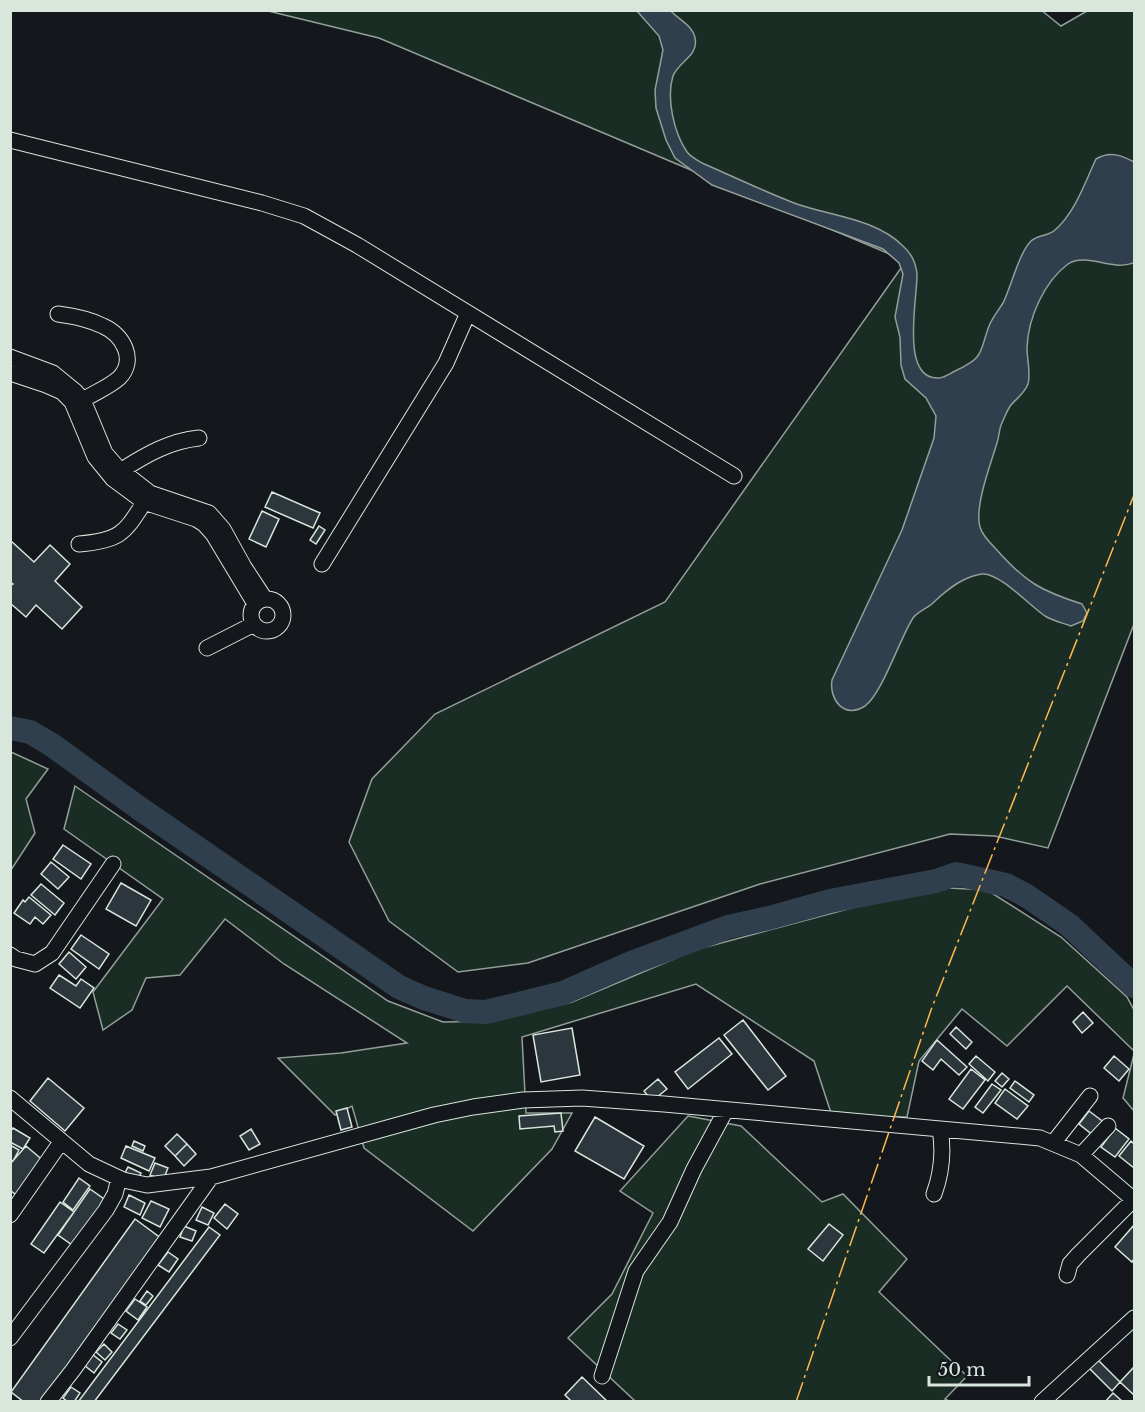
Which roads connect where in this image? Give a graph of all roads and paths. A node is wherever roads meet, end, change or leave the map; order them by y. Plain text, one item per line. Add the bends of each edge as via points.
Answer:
1 (10, 140) edge
2 (468, 313) junction
3 (58, 314) dead end
4 (11, 358) edge
5 (10, 373) edge
6 (82, 400) junction
7 (199, 438) dead end
8 (122, 470) junction
9 (734, 476) dead end
10 (147, 497) junction
11 (79, 544) dead end
12 (322, 564) dead end
13 (260, 602) junction
14 (254, 624) junction
15 (207, 648) dead end
16 (112, 864) dead end
17 (10, 955) edge
18 (1090, 1096) dead end
19 (10, 1098) edge
20 (726, 1110) junction
21 (1108, 1126) dead end
22 (940, 1129) junction
23 (61, 1142) junction
24 (1054, 1142) junction
25 (1081, 1155) junction
26 (212, 1177) junction
27 (118, 1178) junction
28 (934, 1194) dead end
29 (1134, 1200) edge
30 (10, 1215) edge
31 (1067, 1275) dead end
32 (1134, 1318) edge
33 (10, 1338) edge
34 (603, 1376) dead end
35 (48, 1401) edge
36 (1042, 1401) edge

1 - 2 street via 303,216
2 - 9 street
2 - 12 street via 446,363
3 - 6 street via 103,326 115,334 127,351 129,360 118,378
4 - 6 street via 53,374
5 - 10 street via 46,385 72,402 95,458 113,479
6 - 8 street via 105,453
7 - 8 street via 160,447
8 - 10 street
10 - 11 street via 123,534 97,543
10 - 13 street via 209,513 224,529
13 - 14 street via 251,614
13 - 14 street via 271,600 280,606 281,622 268,631
14 - 15 street
16 - 17 street via 52,953 35,964
18 - 24 street
19 - 23 street
20 - 22 street
20 - 26 street via 582,1098 523,1100 434,1116
20 - 34 street via 670,1222 636,1271
21 - 25 street
22 - 24 street
22 - 28 street via 942,1164
23 - 27 street via 89,1164
23 - 30 street
24 - 25 street
25 - 29 street
26 - 27 street via 147,1185
26 - 35 street
27 - 33 street via 106,1210
29 - 31 street via 1078,1255
32 - 36 street

